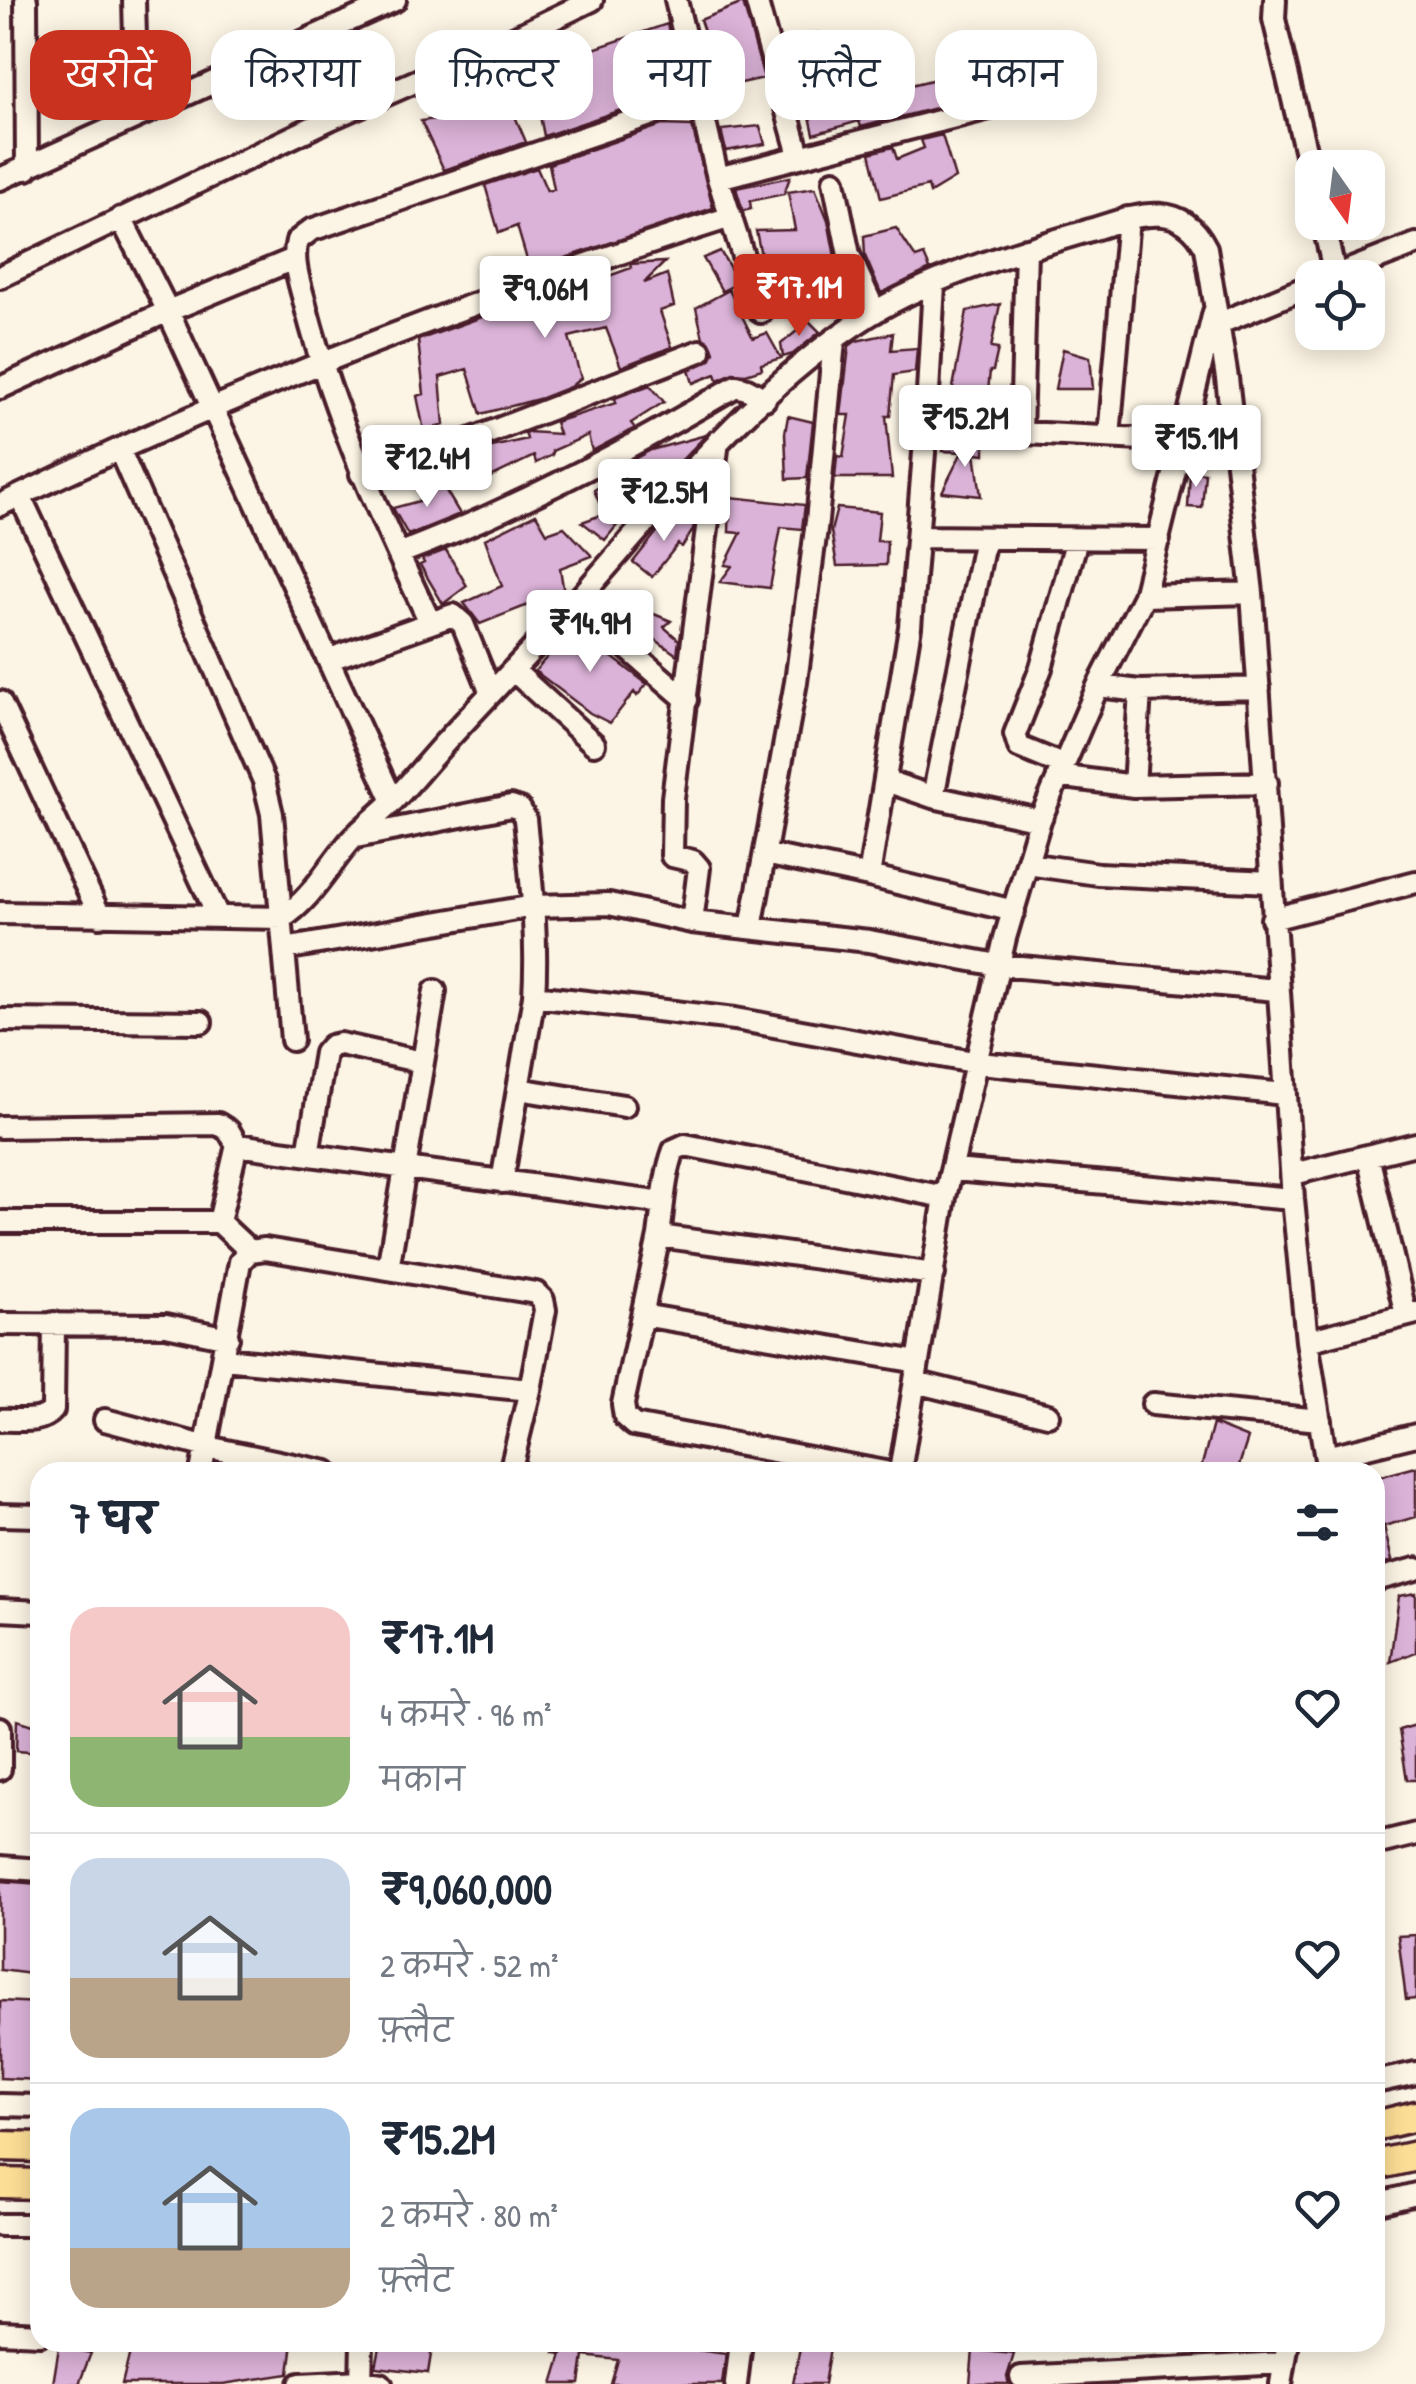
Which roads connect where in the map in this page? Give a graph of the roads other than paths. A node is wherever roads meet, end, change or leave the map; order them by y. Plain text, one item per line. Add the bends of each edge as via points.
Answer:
1 (26, 0) edge
2 (134, 0) edge
3 (395, 0) edge
4 (592, 0) edge
5 (676, 0) edge
6 (756, 0) edge
7 (1275, 0) edge
8 (366, 6) edge
9 (135, 30) edge
10 (682, 30) edge
11 (191, 89) edge
12 (127, 120) edge
13 (633, 120) edge
14 (703, 120) edge
15 (943, 120) edge
16 (1305, 150) edge
17 (799, 155) junction
18 (27, 169) junction
19 (718, 178) junction
20 (0, 179) edge
21 (834, 182) dead end
22 (730, 217) junction
23 (121, 218) junction
24 (1128, 218) junction
25 (1416, 244) edge
26 (1026, 249) junction
27 (294, 259) junction
28 (1374, 260) edge
29 (0, 276) edge
30 (934, 284) junction
31 (1295, 289) edge
32 (168, 311) junction
33 (760, 312) dead end
34 (875, 312) junction
35 (1218, 313) junction
36 (834, 340) junction
37 (700, 350) dead end
38 (320, 362) junction
39 (0, 388) edge
40 (764, 399) junction
41 (212, 407) junction
42 (926, 428) junction
43 (1021, 433) junction
44 (1110, 436) junction
45 (718, 440) junction
46 (1181, 440) junction
47 (120, 451) junction
48 (361, 474) junction
49 (20, 496) junction
50 (0, 505) edge
51 (918, 537) junction
52 (984, 538) junction
53 (1077, 539) junction
54 (1159, 540) junction
55 (398, 554) junction
56 (1252, 594) junction
57 (1144, 596) junction
58 (575, 603) junction
59 (430, 622) junction
60 (330, 660) junction
61 (512, 670) junction
62 (1098, 686) junction
63 (1260, 688) junction
64 (1140, 690) junction
65 (490, 693) junction
66 (687, 700) junction
67 (0, 702) edge
68 (594, 744) dead end
69 (1061, 770) junction
70 (886, 781) junction
71 (1267, 783) junction
72 (1134, 786) junction
73 (933, 797) junction
74 (392, 802) junction
75 (1040, 820) junction
76 (354, 837) junction
77 (765, 854) junction
78 (1028, 864) junction
79 (869, 876) junction
80 (1271, 882) junction
81 (1416, 882) edge
82 (534, 906) junction
83 (1014, 911) junction
84 (0, 913) edge
85 (100, 916) junction
86 (218, 916) junction
87 (282, 918) junction
88 (1272, 920) junction
89 (692, 922) junction
90 (752, 928) junction
91 (284, 949) junction
92 (998, 964) junction
93 (1278, 990) junction
94 (435, 992) dead end
95 (534, 996) junction
96 (0, 1020) edge
97 (201, 1022) dead end
98 (292, 1040) dead end
99 (422, 1062) junction
100 (979, 1063) junction
101 (518, 1089) junction
102 (1285, 1094) junction
103 (624, 1106) dead end
104 (0, 1126) edge
105 (1416, 1144) edge
106 (237, 1145) junction
107 (308, 1154) junction
108 (1368, 1156) junction
109 (404, 1167) junction
110 (954, 1170) junction
111 (1293, 1174) junction
112 (502, 1182) junction
113 (945, 1196) junction
114 (1294, 1199) junction
115 (663, 1203) junction
116 (0, 1222) edge
117 (219, 1222) junction
118 (659, 1236) junction
119 (250, 1251) junction
120 (388, 1269) junction
121 (934, 1274) junction
122 (1411, 1314) edge
123 (642, 1315) junction
124 (54, 1323) junction
125 (0, 1324) edge
126 (1306, 1342) junction
127 (226, 1349) junction
128 (917, 1372) junction
129 (530, 1390) junction
130 (1154, 1404) dead end
131 (1048, 1415) dead end
132 (0, 1420) edge
133 (105, 1420) dead end
134 (1320, 1420) junction
135 (1416, 1435) edge
136 (207, 1447) junction
137 (203, 1462) edge
138 (274, 1462) edge
139 (512, 1462) edge
140 (832, 1462) edge
141 (902, 1462) edge
142 (1327, 1462) edge
143 (1333, 1462) edge
144 (0, 1516) edge
145 (30, 1516) edge
146 (1416, 1569) edge
147 (1385, 1577) edge
148 (0, 1610) edge
149 (30, 1612) edge
150 (0, 1728) edge
151 (0, 1769) edge
152 (1416, 1834) edge
153 (1385, 1842) edge
154 (0, 1867) edge
155 (30, 1869) edge
156 (1416, 2073) edge
157 (1385, 2080) edge
158 (0, 2105) edge
159 (30, 2106) edge
160 (1416, 2116) edge
161 (1385, 2124) edge
162 (3, 2146) edge
163 (30, 2147) edge
164 (1416, 2156) edge
165 (1385, 2163) edge
166 (2, 2183) edge
167 (30, 2184) edge
168 (1416, 2194) edge
169 (1385, 2202) edge
170 (0, 2225) edge
171 (30, 2226) edge
172 (0, 2332) edge
173 (30, 2334) edge
174 (363, 2352) edge
175 (740, 2352) edge
176 (1284, 2363) edge
177 (1021, 2377) dead end
178 (368, 2383) edge
179 (299, 2384) edge
180 (736, 2384) edge

1 - 18 street
2 - 9 street
3 - 8 street
4 - 23 street
5 - 10 street
6 - 17 street
7 - 16 street
8 - 11 street
12 - 18 street
13 - 27 street via 311,230 297,241
14 - 19 street
15 - 17 street
17 - 19 street
18 - 20 street
19 - 22 street
21 - 34 street via 849,254
22 - 33 street
22 - 38 street via 505,291
23 - 29 street
23 - 32 street
24 - 26 street
24 - 35 street via 1166,215 1190,225 1206,248
24 - 44 street
25 - 28 street
26 - 30 street
26 - 43 street
27 - 32 street
27 - 38 street
30 - 34 street
30 - 42 street
31 - 35 street
32 - 39 street
32 - 41 street
34 - 36 street
35 - 46 street
35 - 56 street
36 - 40 street
36 - 77 street via 818,521
37 - 48 street via 452,447
38 - 41 street
38 - 48 street
40 - 45 street
40 - 55 street via 736,386 521,504
41 - 47 street
41 - 60 street
42 - 43 street
42 - 51 street
43 - 44 street
44 - 46 street
45 - 58 street
45 - 66 street
46 - 54 street
47 - 49 street
47 - 87 street via 264,780
48 - 55 street
49 - 50 street
49 - 86 street
51 - 52 street
51 - 70 street
52 - 53 street
52 - 73 street
53 - 54 street
53 - 69 street via 1042,668 1015,734 1019,746
54 - 57 street
55 - 59 street
56 - 57 street
56 - 63 street
57 - 62 street
58 - 61 street
58 - 66 street
59 - 60 street
59 - 65 street via 453,616 462,624
60 - 74 street
61 - 65 street
61 - 68 street
62 - 64 street
62 - 69 street
63 - 64 street
63 - 71 street
64 - 72 street
65 - 74 street
66 - 89 street via 670,849 677,859 698,864
67 - 85 street
69 - 72 street
69 - 75 street
70 - 73 street
70 - 79 street
71 - 72 street
71 - 80 street
73 - 75 street
74 - 76 street
75 - 78 street
76 - 82 street via 511,806 524,819
76 - 87 street
77 - 79 street
77 - 90 street
78 - 80 street
78 - 83 street
79 - 83 street
80 - 88 street
81 - 88 street
82 - 89 street via 609,904
82 - 91 street
82 - 95 street
83 - 92 street
84 - 85 street
85 - 86 street
86 - 87 street
87 - 91 street
88 - 93 street
89 - 90 street
90 - 92 street
91 - 98 street
92 - 93 street
92 - 100 street
93 - 102 street
94 - 99 street
95 - 100 street via 735,1018
95 - 101 street
96 - 97 street
99 - 107 street via 331,1046
99 - 109 street
100 - 102 street
100 - 110 street
101 - 103 street
101 - 112 street
102 - 111 street
104 - 106 street via 218,1124
105 - 108 street
106 - 107 street
106 - 117 street
107 - 109 street
108 - 111 street
108 - 122 street
109 - 112 street
109 - 120 street
110 - 113 street
110 - 114 street
111 - 114 street
112 - 115 street
113 - 115 street via 685,1145 674,1150
113 - 121 street
114 - 126 street
115 - 118 street
116 - 117 street
117 - 119 street
118 - 121 street
118 - 123 street
119 - 120 street
119 - 127 street via 240,1262
120 - 129 street via 536,1293 544,1310
121 - 128 street
122 - 126 street
123 - 128 street
123 - 140 street via 623,1404 634,1425
124 - 125 street
124 - 127 street via 166,1325
124 - 132 street via 54,1410 38,1419
126 - 134 street
127 - 129 street
127 - 136 street
128 - 131 street
128 - 141 street
129 - 139 street
130 - 134 street
133 - 136 street
134 - 142 street
135 - 143 street
136 - 137 street
136 - 138 street
144 - 145 street
146 - 147 street
148 - 149 street
150 - 151 street
152 - 153 street
154 - 155 street
156 - 157 street
158 - 159 street
160 - 161 highway
162 - 163 highway
164 - 165 highway
166 - 167 highway
168 - 169 street
170 - 171 street
172 - 173 street
174 - 178 street
175 - 180 street
176 - 177 street
178 - 179 street

